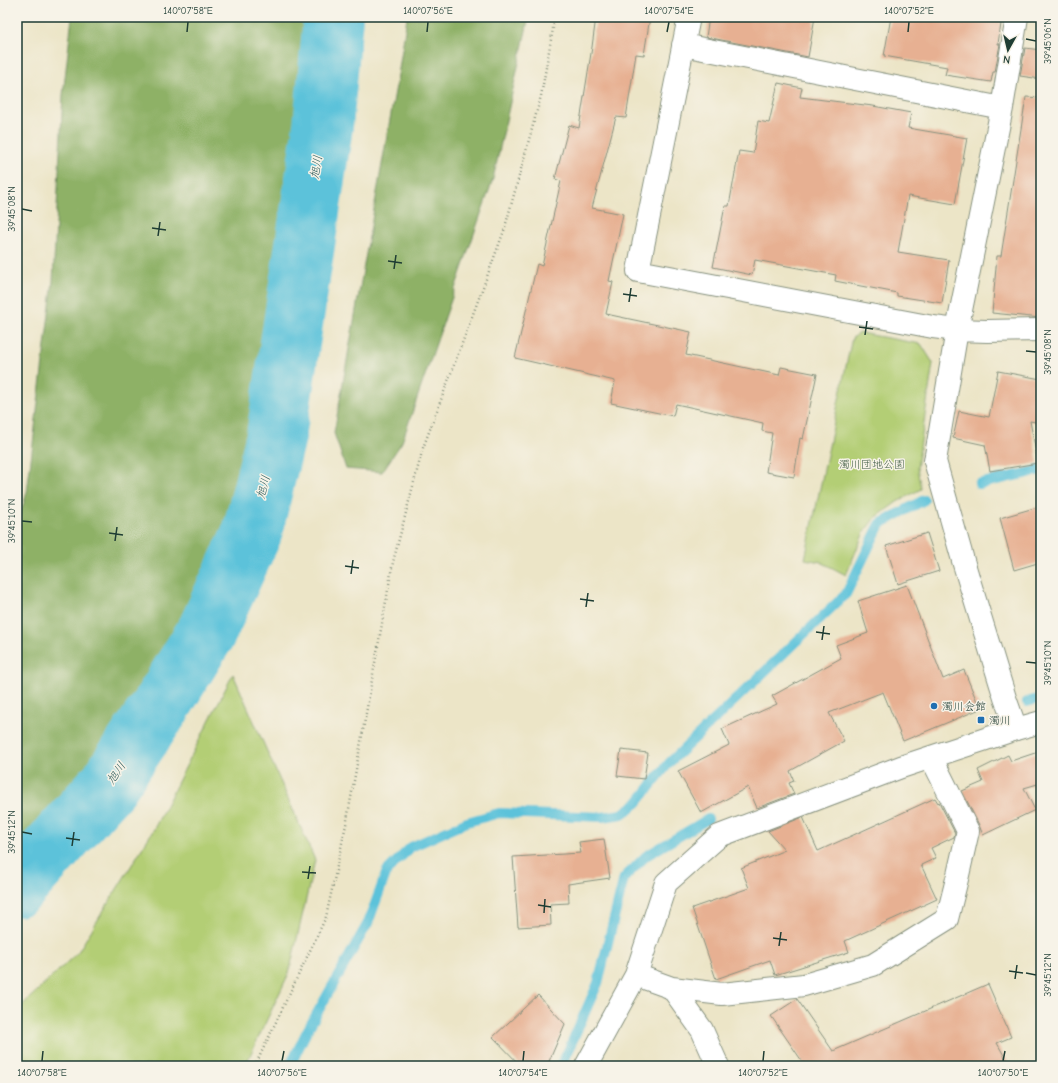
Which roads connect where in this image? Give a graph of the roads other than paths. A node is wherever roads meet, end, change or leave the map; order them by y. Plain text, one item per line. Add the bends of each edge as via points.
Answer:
1 (689, 17) edge
2 (1017, 17) edge
3 (683, 45) junction
4 (1002, 108) junction
5 (958, 330) junction
6 (1041, 330) edge
7 (1041, 722) edge
8 (1016, 729) junction
9 (931, 757) junction
10 (636, 975) junction
11 (672, 988) junction
12 (586, 1066) edge
13 (718, 1066) edge

1 - 3 street
2 - 4 street
3 - 4 street
3 - 5 street via 638,271 925,326
4 - 5 street
5 - 6 street
5 - 8 street via 935,461 964,564
7 - 8 street
8 - 9 street
9 - 10 street via 719,836 666,883
9 - 11 street via 968,831 947,919 873,965 804,985 722,994
10 - 11 street
10 - 12 street
11 - 13 street via 702,1030

